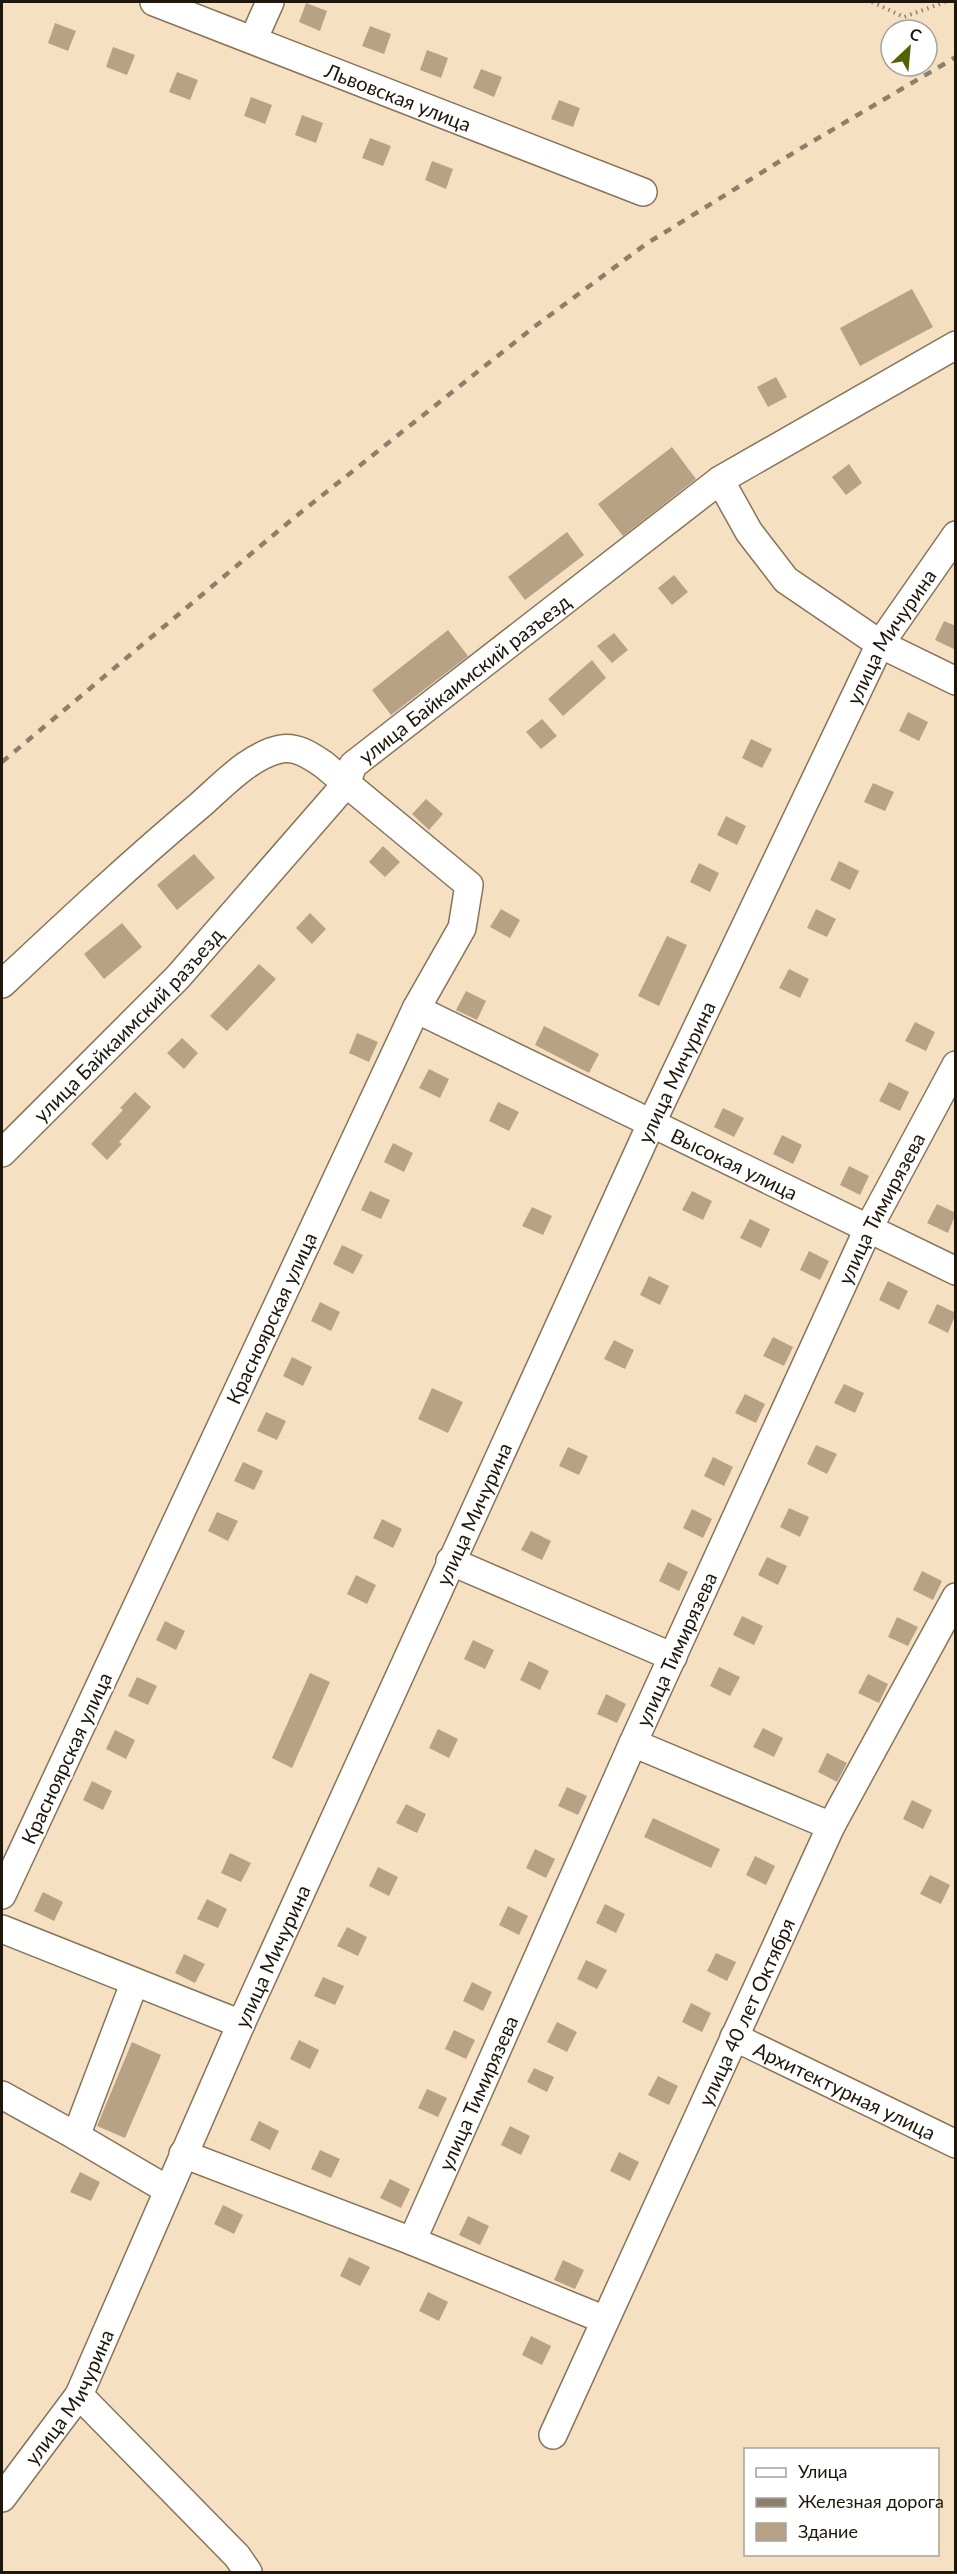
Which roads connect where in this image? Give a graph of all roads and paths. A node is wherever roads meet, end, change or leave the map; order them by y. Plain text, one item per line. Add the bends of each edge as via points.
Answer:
1 (154, 2) edge
2 (270, 2) edge
3 (872, 2) edge
4 (945, 2) edge
5 (253, 40) junction
6 (643, 192) dead end
7 (956, 345) edge
8 (720, 480) junction
9 (956, 535) edge
10 (880, 644) junction
11 (956, 681) edge
12 (346, 784) junction
13 (2, 984) edge
14 (416, 1009) junction
15 (956, 1065) edge
16 (652, 1122) junction
17 (2, 1153) edge
18 (868, 1229) junction
19 (956, 1271) edge
20 (450, 1561) junction
21 (956, 1597) edge
22 (673, 1657) junction
23 (633, 1743) junction
24 (831, 1826) junction
25 (2, 1895) edge
26 (2, 1929) edge
27 (132, 1989) dead end
28 (241, 2024) junction
29 (734, 2037) junction
30 (2, 2095) edge
31 (76, 2136) junction
32 (956, 2145) edge
33 (183, 2154) junction
34 (168, 2190) junction
35 (412, 2241) junction
36 (605, 2320) junction
37 (79, 2395) junction
38 (553, 2435) dead end
39 (2, 2498) edge
40 (248, 2572) edge

1 - 5 street, Львовская улица
2 - 5 street
3 - 4 path via 904,17
5 - 6 street, Львовская улица
7 - 8 street, улица Байкаимский разъезд
8 - 10 street via 749,532 786,580
8 - 12 street, улица Байкаимский разъезд via 353,765
9 - 10 street, улица Мичурина
10 - 11 street
10 - 16 street, улица Мичурина
12 - 13 street via 323,764 296,749 282,748 268,754 243,769 142,853
12 - 14 street, Красноярская улица via 469,885 462,928
12 - 17 street, улица Байкаимский разъезд via 178,977
14 - 16 street, Высокая улица
14 - 25 street, Красноярская улица
15 - 18 street, улица Тимирязева
16 - 18 street, Высокая улица
16 - 20 street, улица Мичурина
18 - 19 street, Высокая улица
18 - 22 street, улица Тимирязева
20 - 22 street
20 - 28 street, улица Мичурина
21 - 24 street, улица 40 лет Октября
22 - 23 street, улица Тимирязева
23 - 24 street
23 - 35 street, улица Тимирязева
24 - 29 street, улица 40 лет Октября
26 - 28 street
27 - 31 street
28 - 33 street, улица Мичурина
29 - 32 street, Архитектурная улица
29 - 36 street, улица 40 лет Октября
30 - 31 street
31 - 34 street
33 - 34 street, улица Мичурина
33 - 35 street
34 - 37 street, улица Мичурина
35 - 36 street
36 - 38 street, улица 40 лет Октября
37 - 39 street, улица Мичурина
37 - 40 street via 237,2556

